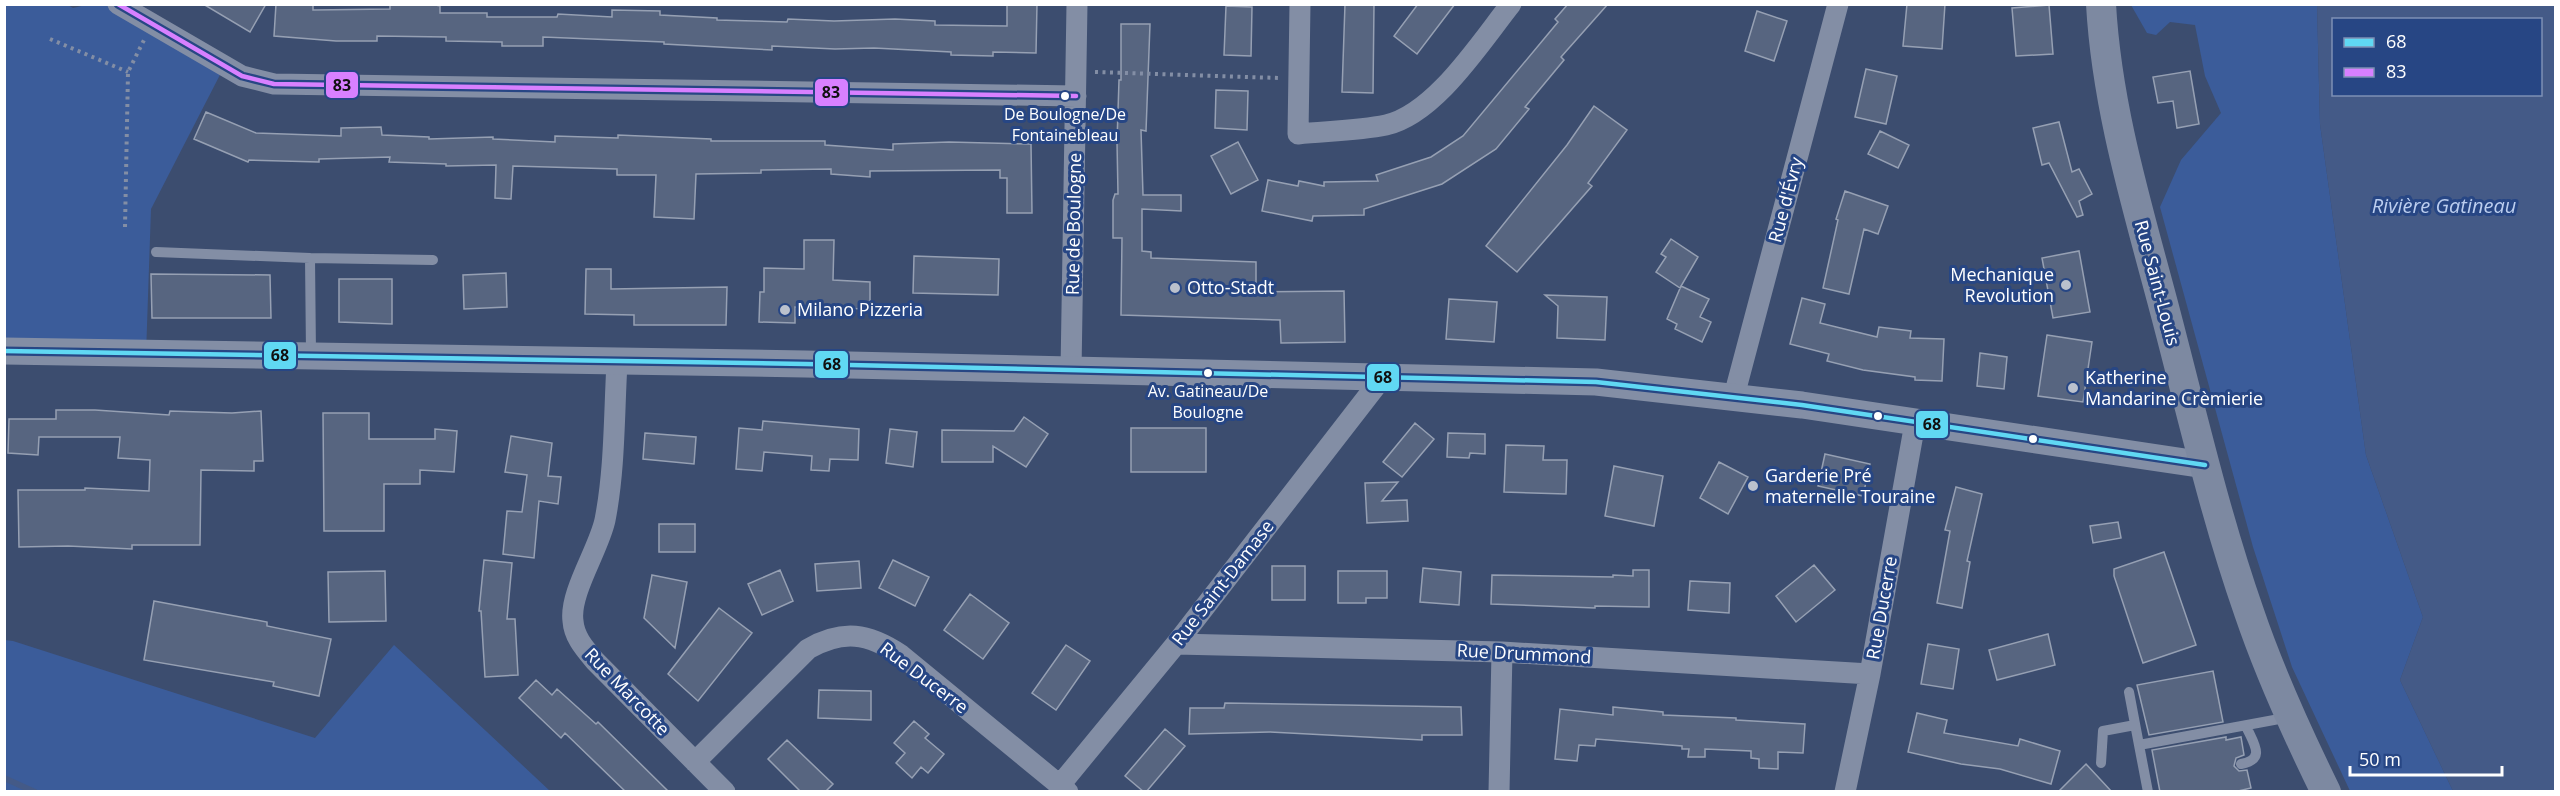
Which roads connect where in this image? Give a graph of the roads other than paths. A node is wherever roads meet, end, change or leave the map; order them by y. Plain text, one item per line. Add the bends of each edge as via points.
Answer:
1 (118, 4) edge
2 (1077, 4) edge
3 (1300, 4) edge
4 (1510, 4) edge
5 (1838, 4) edge
6 (2101, 4) edge
7 (1076, 96) junction
8 (156, 252) dead end
9 (310, 258) junction
10 (433, 260) dead end
11 (4, 351) edge
12 (311, 357) junction
13 (617, 363) junction
14 (1071, 371) junction
15 (1382, 378) junction
16 (1734, 396) junction
17 (1915, 423) junction
18 (2205, 465) junction
19 (1176, 644) junction
20 (1502, 652) junction
21 (1870, 674) junction
22 (2128, 692) dead end
23 (2290, 717) junction
24 (2135, 725) junction
25 (2246, 726) junction
26 (2139, 745) junction
27 (695, 762) junction
28 (2101, 763) dead end
29 (2241, 764) dead end
30 (1064, 788) edge
31 (725, 792) edge
32 (1500, 792) edge
33 (1845, 792) edge
34 (2148, 792) edge
35 (2326, 792) edge

1 - 7 street via 242,76 274,84
2 - 7 street, Rue de Boulogne
3 - 4 street via 1298,135 1386,125 1403,119 1434,98
5 - 16 street, Rue d'Évry
6 - 18 main road, Rue Saint-Louis via 2118,134
7 - 14 street, Rue de Boulogne
8 - 9 lane
9 - 10 lane
9 - 12 lane
11 - 12 street
12 - 13 street
13 - 14 street
13 - 27 street, Rue Marcotte via 604,522 572,619 582,646
14 - 15 street
15 - 16 street via 1596,382
15 - 19 street, Rue Saint-Damase
16 - 17 street
17 - 18 street
17 - 21 street, Rue Ducerre
18 - 23 main road, Rue Saint-Louis via 2248,610
19 - 20 street, Rue Drummond
19 - 30 street, Rue Saint-Damase
20 - 21 street, Rue Drummond
20 - 32 street
21 - 33 street, Rue Ducerre
22 - 24 lane
23 - 25 lane
23 - 35 main road, Rue Saint-Louis
24 - 26 lane
24 - 28 lane via 2103,731
25 - 26 lane
25 - 29 lane via 2257,750 2256,758
26 - 34 lane
27 - 30 street, Rue Ducerre via 808,649 842,635 884,644 901,655
27 - 31 street, Rue Marcotte

